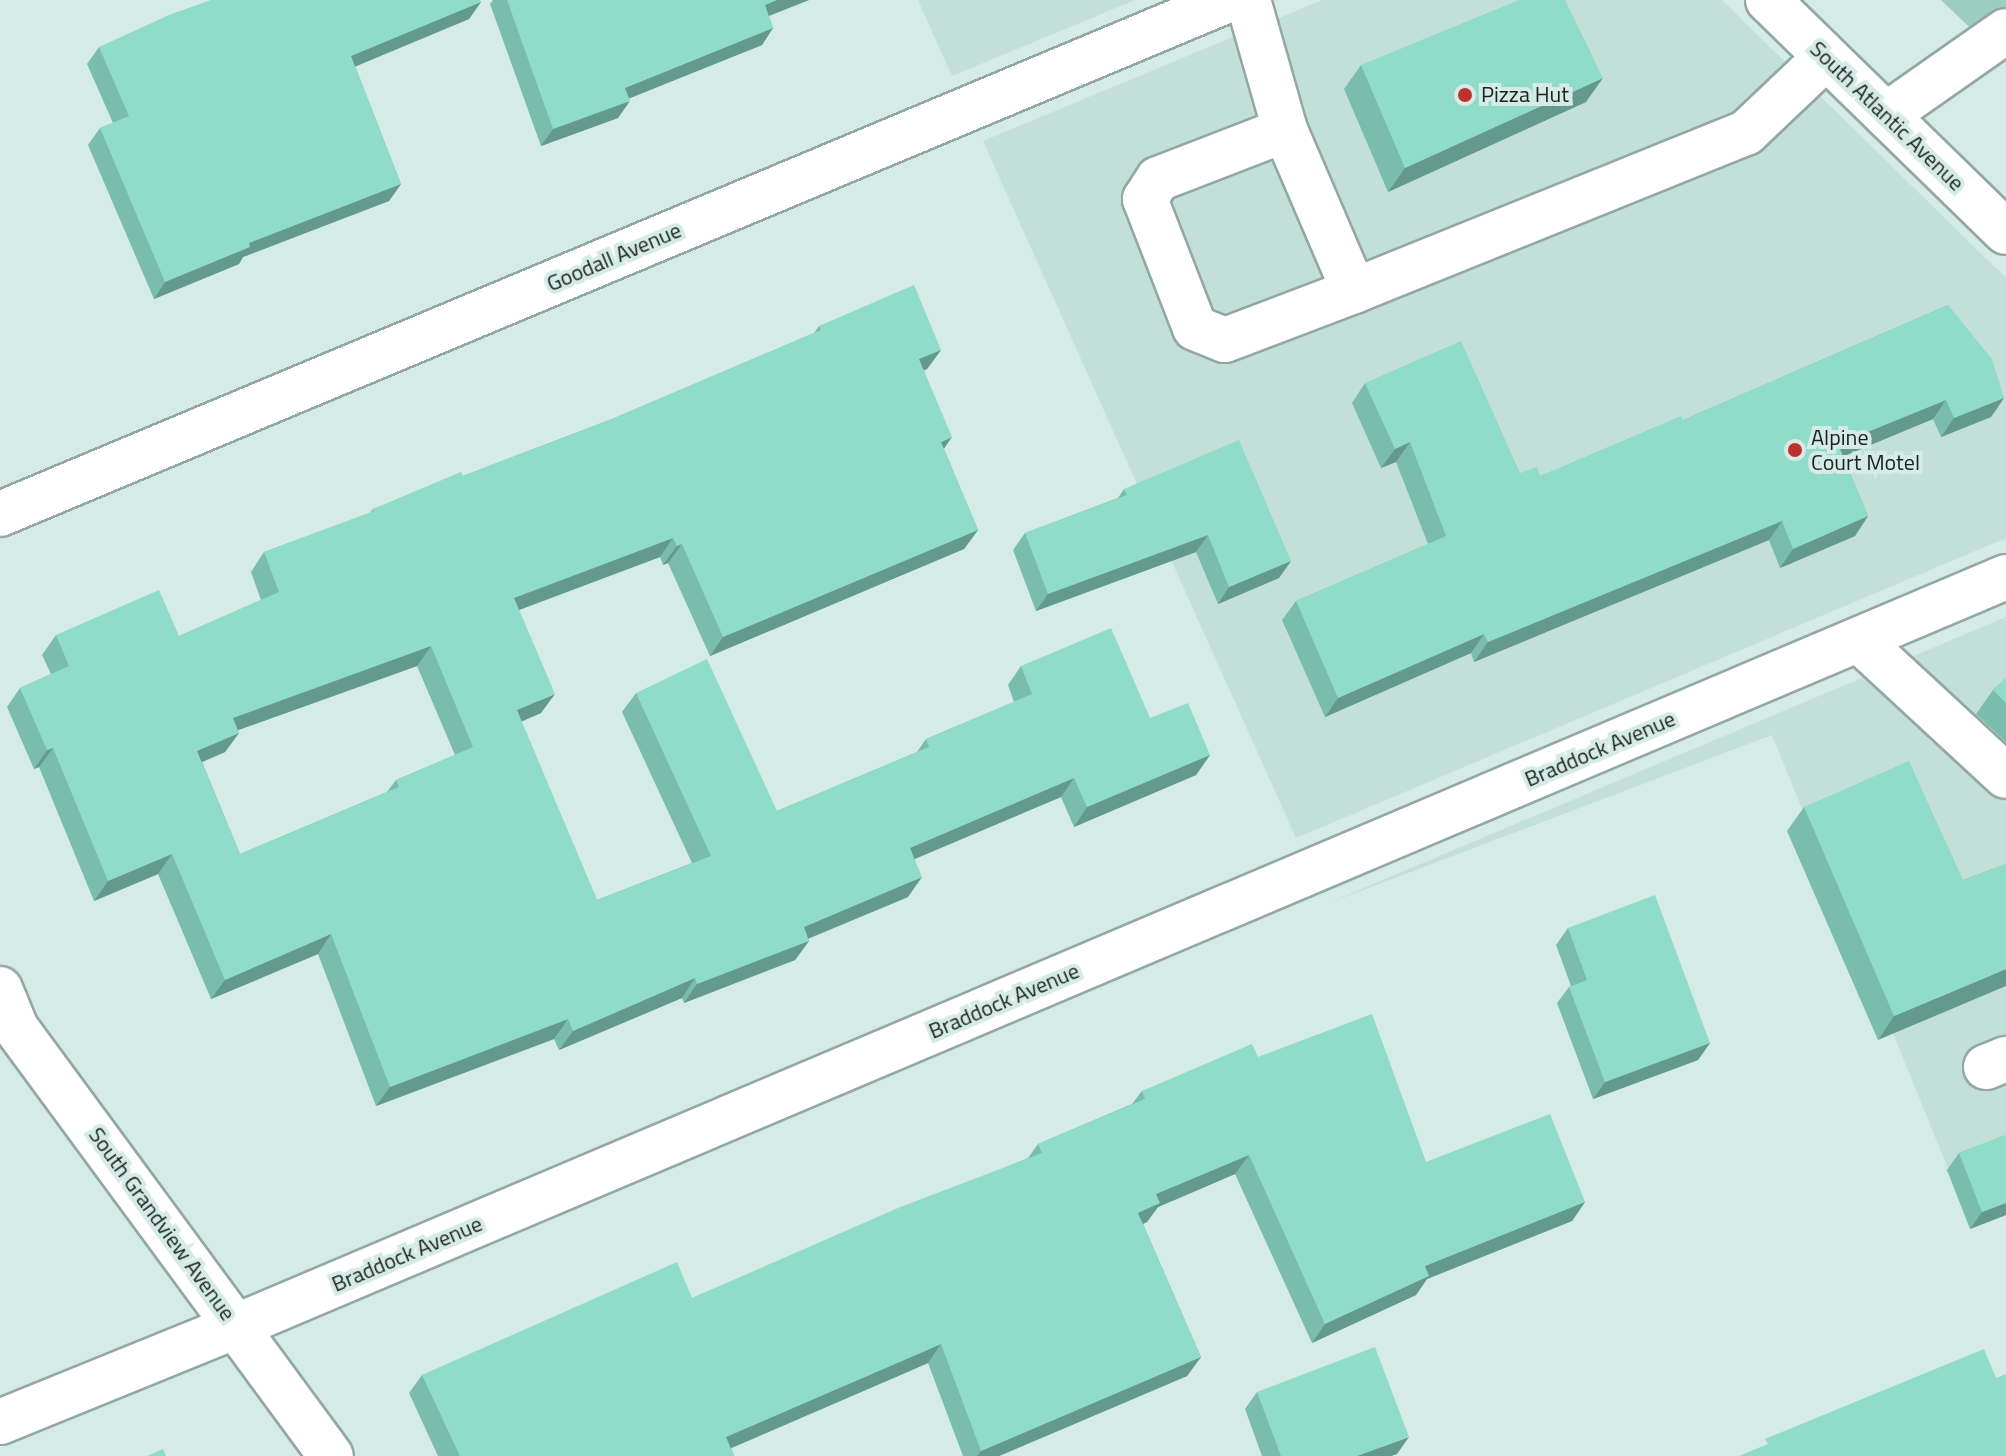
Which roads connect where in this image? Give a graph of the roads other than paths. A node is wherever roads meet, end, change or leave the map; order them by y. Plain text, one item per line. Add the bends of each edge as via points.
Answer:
1 (1228, 0) edge
2 (1248, 0) edge
3 (1768, 0) edge
4 (2006, 31) edge
5 (1826, 57) junction
6 (1886, 115) junction
7 (1285, 130) junction
8 (2006, 232) edge
9 (1354, 291) junction
10 (0, 514) edge
11 (2006, 577) edge
12 (1859, 640) junction
13 (2006, 776) edge
14 (0, 989) edge
15 (237, 1326) junction
16 (0, 1422) edge
17 (331, 1456) edge

1 - 10 street, Goodall Avenue
2 - 7 street
3 - 5 street, South Atlantic Avenue
4 - 6 street
5 - 6 street, South Atlantic Avenue
5 - 9 street via 1746,133
6 - 8 street, South Atlantic Avenue
7 - 9 street
7 - 9 street via 1158,179 1145,199 1195,328 1225,340
11 - 12 street, Braddock Avenue
12 - 13 street
12 - 15 street, Braddock Avenue
14 - 15 street, South Grandview Avenue via 16,1028
15 - 16 street, Braddock Avenue
15 - 17 street, South Grandview Avenue

